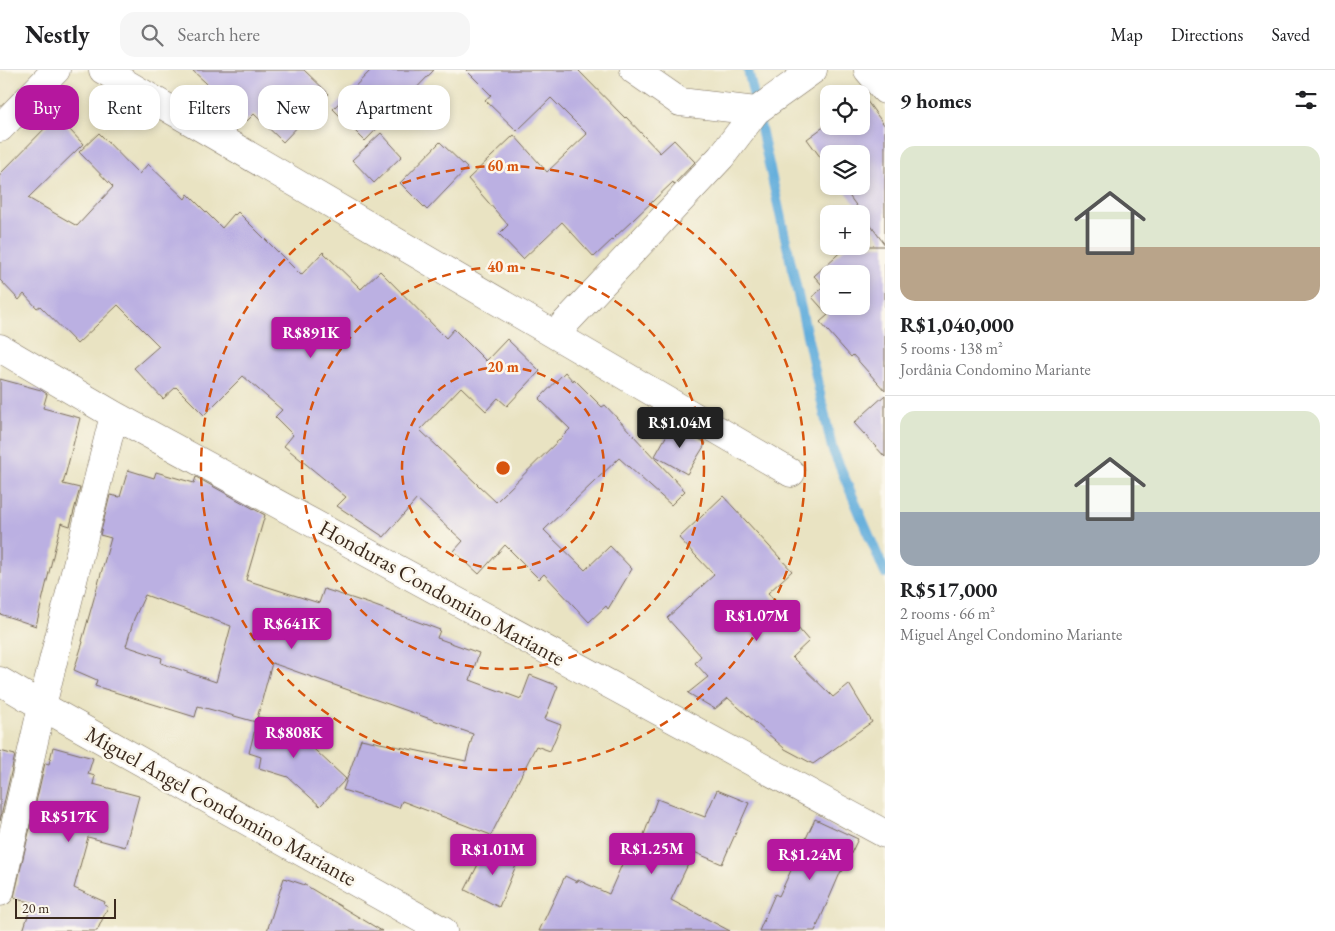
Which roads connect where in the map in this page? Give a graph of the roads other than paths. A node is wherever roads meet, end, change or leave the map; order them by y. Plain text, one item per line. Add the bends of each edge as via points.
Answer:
1 (56, 70) edge
2 (103, 70) edge
3 (634, 70) edge
4 (813, 70) edge
5 (868, 70) edge
6 (885, 90) edge
7 (756, 111) junction
8 (0, 128) edge
9 (555, 334) junction
10 (0, 348) edge
11 (114, 415) junction
12 (791, 473) dead end
13 (0, 681) edge
14 (42, 706) junction
15 (885, 834) edge
16 (0, 892) edge
17 (443, 931) edge

1 - 8 street
2 - 9 street
3 - 7 street via 680,102
4 - 7 street
5 - 6 street
7 - 9 street via 721,157
9 - 12 street
10 - 11 street, Honduras Condomino Mariante
11 - 14 street
11 - 15 street, Honduras Condomino Mariante
13 - 14 street, Miguel Angel Condomino Mariante
14 - 16 street
14 - 17 street, Miguel Angel Condomino Mariante

